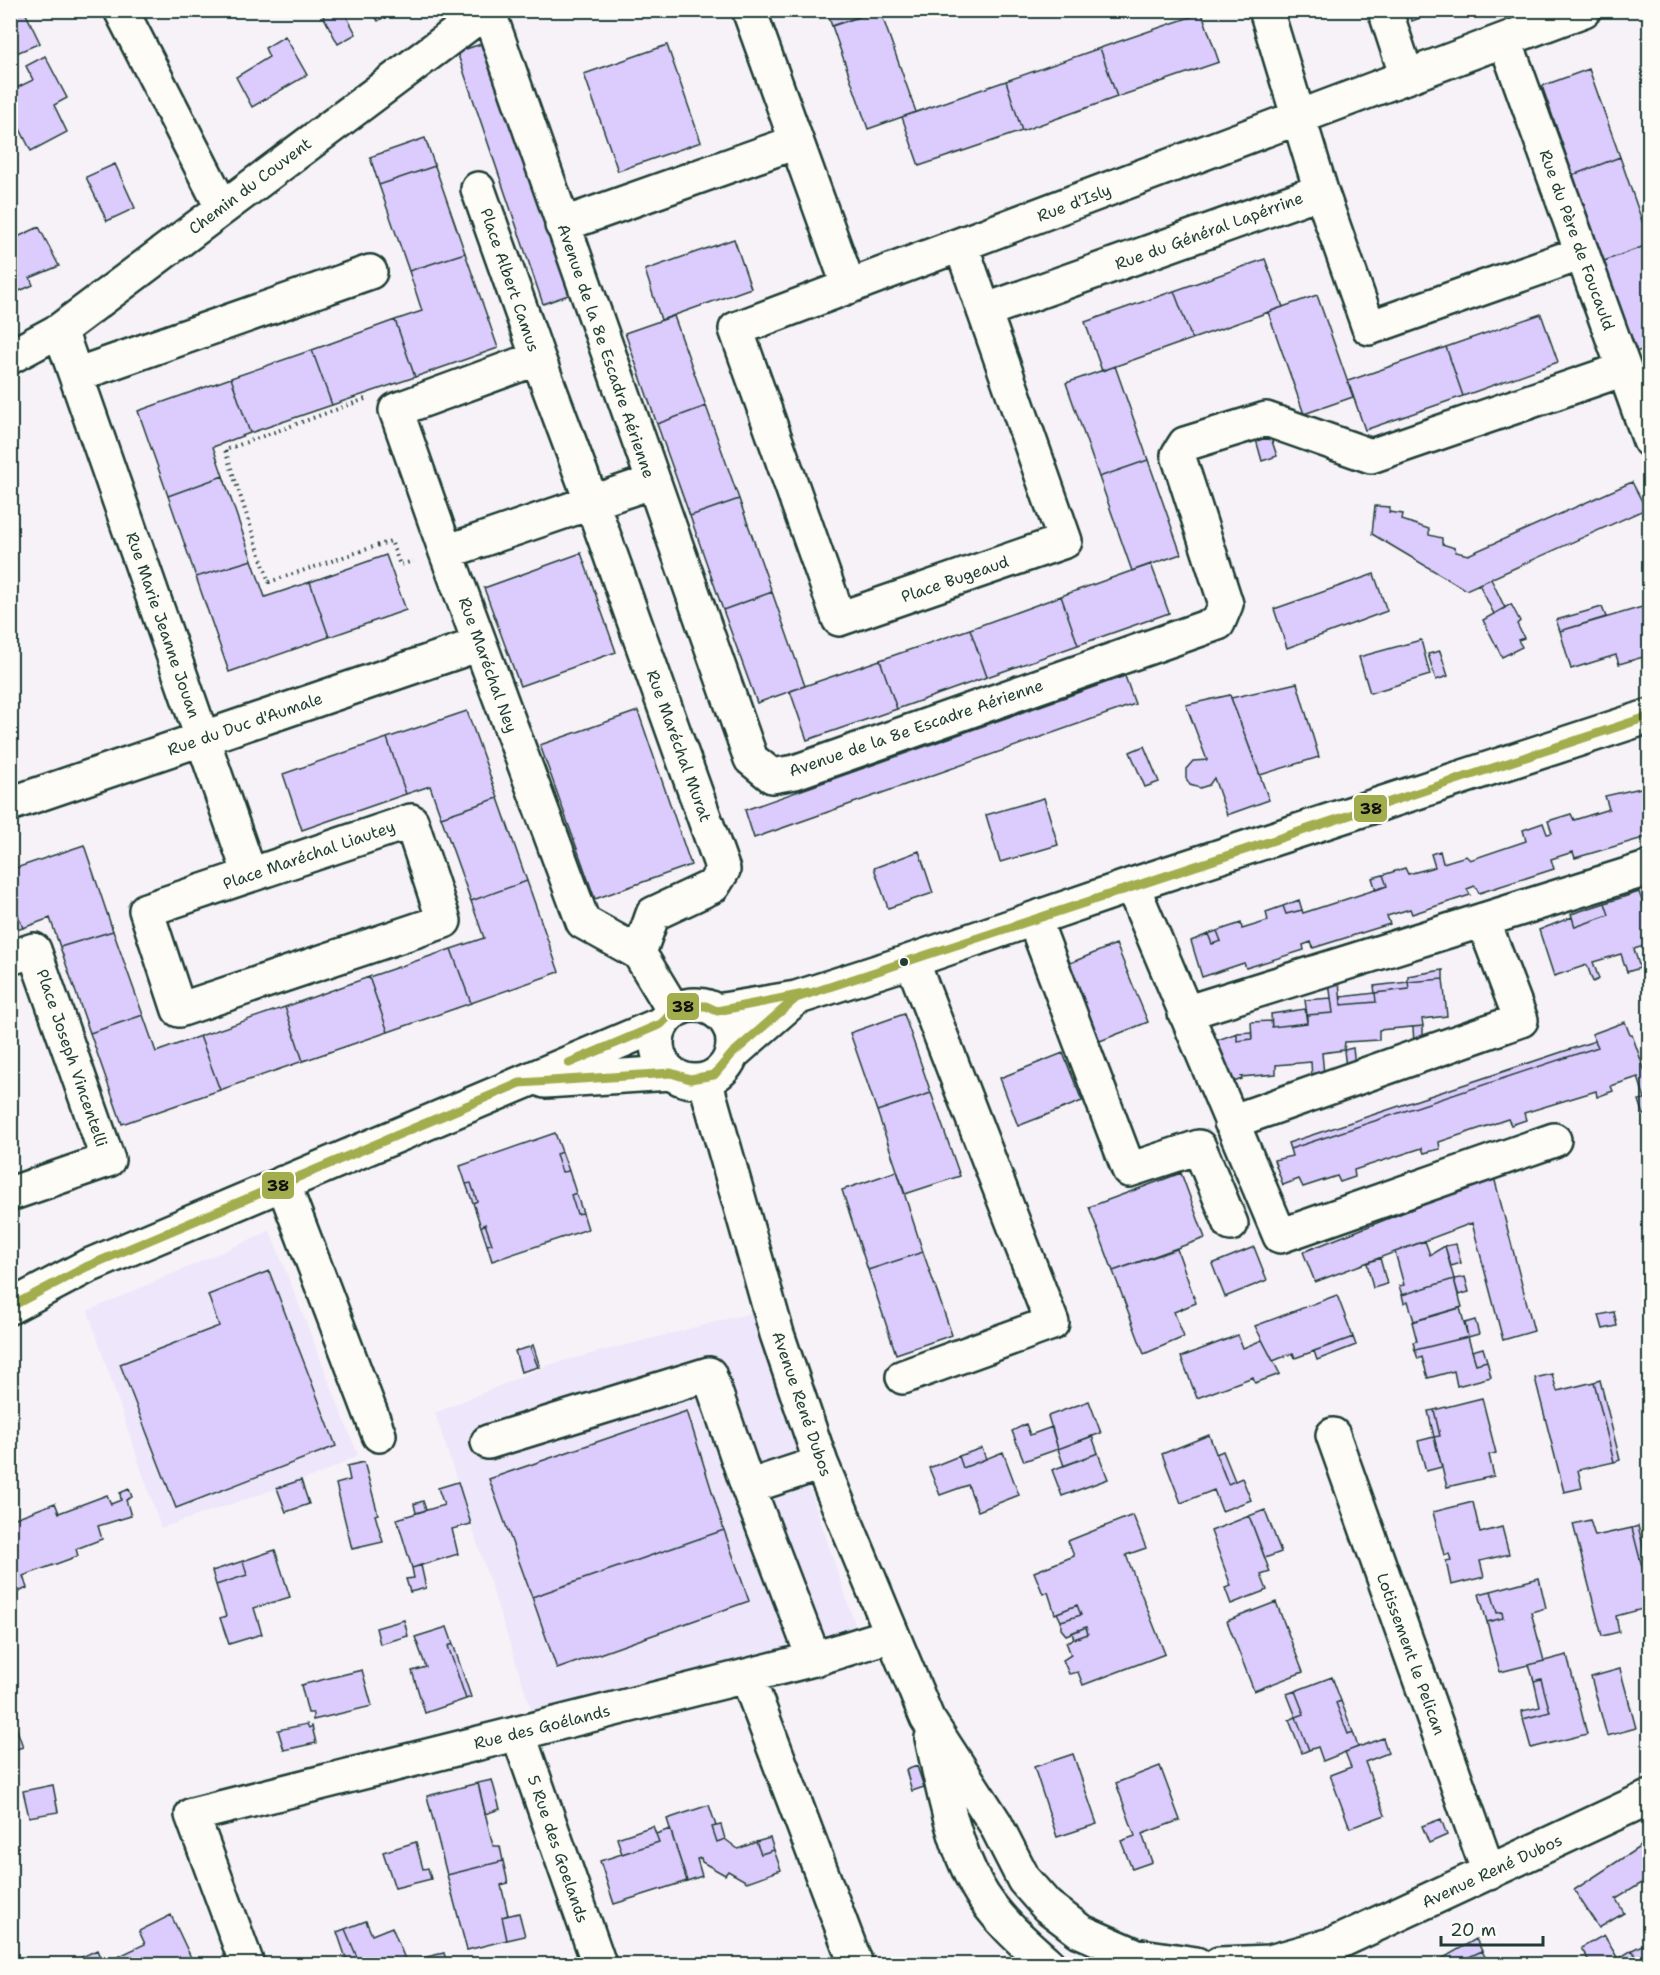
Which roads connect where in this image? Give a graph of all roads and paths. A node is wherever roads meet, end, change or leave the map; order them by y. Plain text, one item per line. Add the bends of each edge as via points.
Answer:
1 (121, 10) edge
2 (488, 10) edge
3 (749, 10) edge
4 (1266, 10) edge
5 (1385, 10) edge
6 (1584, 10) edge
7 (1505, 40) junction
8 (1407, 77) junction
9 (1298, 118) junction
10 (796, 142) junction
11 (478, 189) dead end
12 (1321, 191) junction
13 (222, 207) junction
14 (562, 225) junction
15 (961, 245) junction
16 (1582, 253) junction
17 (370, 272) dead end
18 (849, 287) junction
19 (984, 311) junction
20 (736, 329) joint
21 (60, 330) junction
22 (10, 357) edge
23 (538, 358) junction
24 (1624, 369) junction
25 (76, 375) junction
26 (367, 399) dead end
27 (1650, 441) edge
28 (651, 482) junction
29 (592, 503) junction
30 (446, 552) junction
31 (480, 644) junction
32 (1650, 716) edge
33 (203, 739) junction
34 (10, 804) edge
35 (1650, 868) edge
36 (250, 874) junction
37 (1132, 885) junction
38 (1034, 918) junction
39 (1483, 920) junction
40 (639, 953) junction
41 (10, 958) edge
42 (912, 961) junction
43 (796, 998) junction
44 (717, 1011) junction
45 (1185, 1013) junction
46 (667, 1018) junction
47 (732, 1054) junction
48 (671, 1073) junction
49 (705, 1080) junction
50 (520, 1083) junction
51 (1231, 1122) junction
52 (1554, 1140) dead end
53 (283, 1183) junction
54 (10, 1194) edge
55 (1231, 1224) dead end
56 (10, 1307) edge
57 (903, 1377) dead end
58 (379, 1435) dead end
59 (1333, 1435) dead end
60 (488, 1442) dead end
61 (821, 1463) junction
62 (748, 1487) junction
63 (891, 1635) junction
64 (814, 1659) junction
65 (747, 1676) junction
66 (927, 1718) junction
67 (518, 1733) junction
68 (1650, 1797) edge
69 (1489, 1873) junction
70 (1080, 1930) junction
71 (1334, 1944) junction
72 (247, 1965) edge
73 (599, 1965) edge
74 (856, 1965) edge
75 (1048, 1965) edge
76 (1058, 1965) edge
77 (1196, 1965) edge
78 (1219, 1965) edge
79 (1305, 1965) edge

1 - 13 street
2 - 13 street, Chemin du Couvent
2 - 14 street, Avenue de la 8e Escadre Aérienne
3 - 10 street
4 - 9 street
5 - 8 street
6 - 7 street, Rue d'Isly
7 - 8 street, Rue d'Isly
7 - 16 street, Rue du Père de Foucauld
8 - 9 street, Rue d'Isly
9 - 12 street
9 - 15 street, Rue d'Isly
10 - 14 street
10 - 18 street
11 - 23 street, Place Albert Camus
12 - 16 street, Rue du Général Lapérrine via 1369,328
12 - 19 street, Rue du Général Lapérrine
13 - 21 street, Chemin du Couvent
14 - 28 street, Avenue de la 8e Escadre Aérienne
15 - 18 street, Rue d'Isly
15 - 19 street, Place Bugeaud
16 - 24 street, Rue du Père de Foucauld
17 - 25 street
18 - 20 street, Rue d'Isly
19 - 20 street, Place Bugeaud via 1065,541 839,619
21 - 22 street, Chemin du Couvent
21 - 25 street, Rue Marie Jeanne Jouan
23 - 29 street
23 - 30 street, Place Albert Camus via 396,410
24 - 27 street, Rue du Père de Foucauld
24 - 28 street, Avenue de la 8e Escadre Aérienne via 1371,456 1266,419 1185,444 1178,455 1226,604 1218,623 795,772 772,776 751,759
25 - 33 street, Rue Marie Jeanne Jouan
26 - 30 path via 225,450 269,582 391,541 400,565
28 - 29 street
29 - 30 street
29 - 40 street, Rue Maréchal Murat via 723,870 713,886 653,914
30 - 31 street, Rue Maréchal Ney
31 - 33 street, Rue du Duc d'Aumale
31 - 40 street, Rue Maréchal Ney via 583,922
32 - 37 street
33 - 34 street, Rue du Duc d'Aumale
33 - 36 street, Rue Marie Jeanne Jouan
35 - 39 street
36 - 36 street, Place Maréchal Liautey via 146,910 179,1010 444,921 411,821
37 - 38 street
37 - 45 street
38 - 42 street
38 - 55 street via 1130,1170 1199,1147
39 - 45 street
39 - 51 street via 1521,1020
40 - 46 street
41 - 54 street, Place Joseph Vincentelli via 34,950 108,1160
42 - 43 street
42 - 57 street via 1052,1323
43 - 44 street
43 - 47 street
44 - 46 street via 695,1005
44 - 47 street via 732,1030
45 - 51 street
46 - 48 street via 657,1038 658,1051
46 - 50 street
47 - 49 street via 726,1066
48 - 49 street via 693,1081
48 - 50 street
49 - 61 street, Avenue René Dubos via 777,1334
50 - 53 street
51 - 52 street via 1280,1236
53 - 56 street via 86,1267
53 - 58 street
59 - 69 street, Lotissement le Pelican
60 - 62 street via 708,1374
61 - 62 street
61 - 63 street, Avenue René Dubos
62 - 64 street
63 - 64 street, Rue des Goélands
63 - 66 street, Avenue René Dubos
64 - 65 street, Rue des Goélands
65 - 67 street, Rue des Goélands
65 - 74 street
66 - 70 street, Avenue René Dubos via 995,1822 1024,1880 1047,1906
66 - 75 street, Avenue René Dubos via 949,1818 977,1887 1014,1934
67 - 72 street, Rue des Goélands via 192,1815
67 - 73 street, 5 Rue des Goelands
68 - 69 street, Avenue René Dubos
69 - 71 street, Avenue René Dubos
70 - 76 street
70 - 77 street, Avenue René Dubos via 1135,1955
71 - 78 street, Avenue René Dubos via 1270,1962
71 - 79 street, Avenue René Dubos

